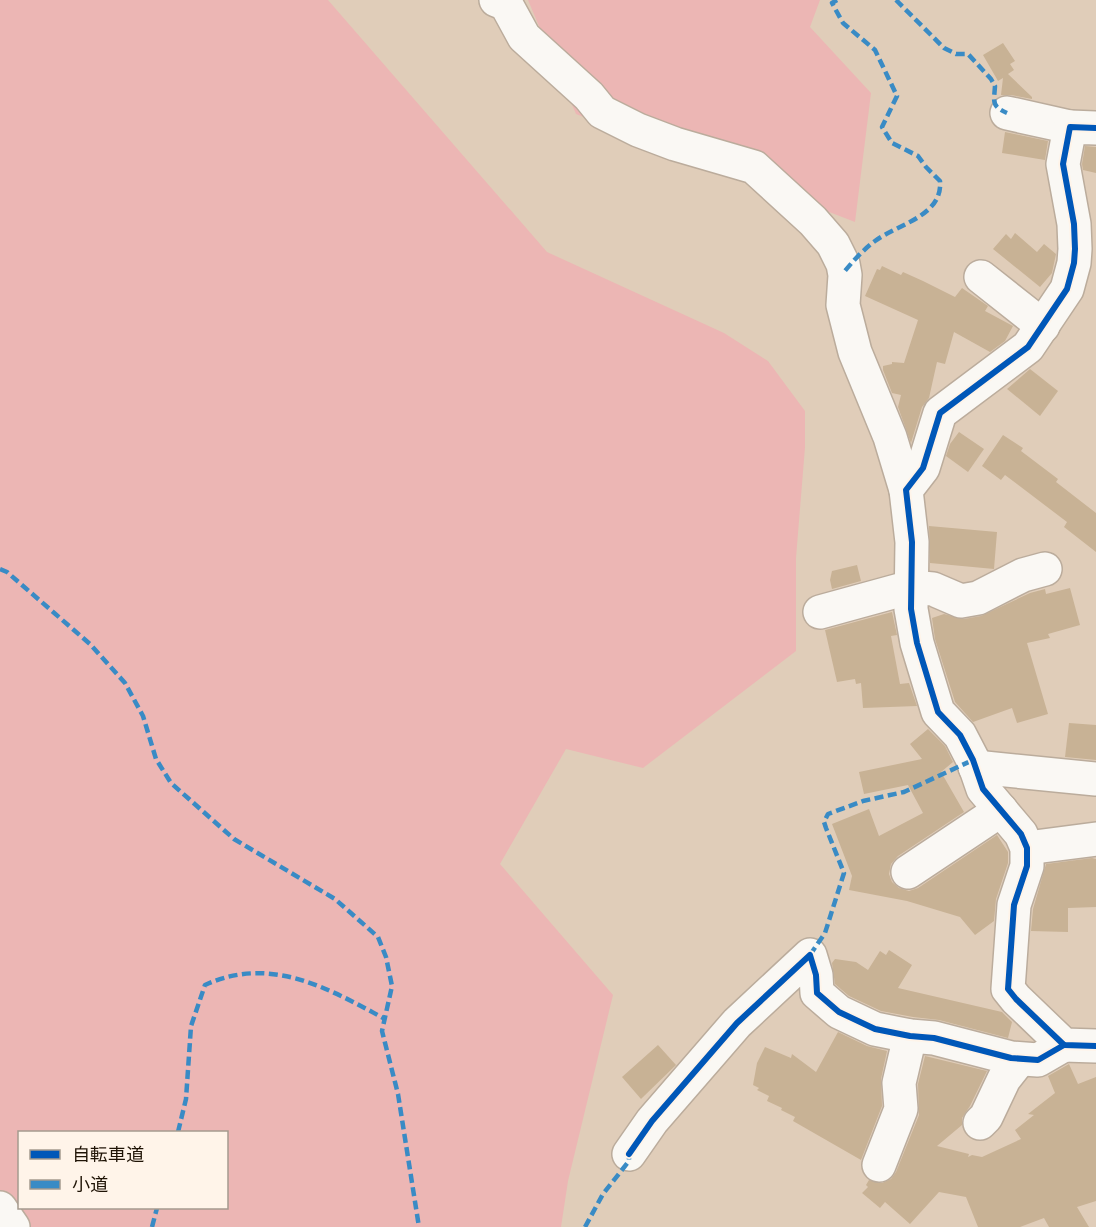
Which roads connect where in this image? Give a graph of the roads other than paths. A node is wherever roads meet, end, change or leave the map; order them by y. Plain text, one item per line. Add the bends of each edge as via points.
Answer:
1 (496, 0) edge
2 (1007, 114) dead end
3 (1083, 128) edge
4 (981, 277) dead end
5 (1043, 326) junction
6 (906, 489) junction
7 (1045, 569) dead end
8 (911, 587) junction
9 (820, 612) dead end
10 (975, 767) junction
11 (1096, 778) edge
12 (1000, 810) junction
13 (1096, 839) edge
14 (1027, 848) junction
15 (908, 872) dead end
16 (910, 1036) junction
17 (1080, 1045) edge
18 (1019, 1060) junction
19 (980, 1123) dead end
20 (629, 1154) dead end
21 (879, 1165) dead end
22 (0, 1208) edge
23 (13, 1227) edge

1 - 6 street via 506,4 524,37 602,112 675,144 754,167 833,244 843,264 843,305 855,352 890,436
2 - 3 street
3 - 5 street via 1064,164 1074,224 1074,263 1067,289
4 - 5 street
5 - 6 street via 1028,348 940,413 923,468
6 - 8 street via 912,542
7 - 8 street via 1023,575 978,598 961,601 933,589
8 - 9 street
8 - 10 street via 917,643 938,712 960,735
10 - 11 street
10 - 12 street via 983,789
12 - 14 street via 1021,834
12 - 15 street
13 - 14 street
14 - 17 street via 1027,866 1014,905 1008,989
16 - 18 street via 934,1038
16 - 20 street via 875,1029 839,1012 818,993 810,956 737,1023 652,1121
16 - 21 street via 899,1083 901,1109
17 - 18 street via 1038,1060
18 - 19 street
22 - 23 street

